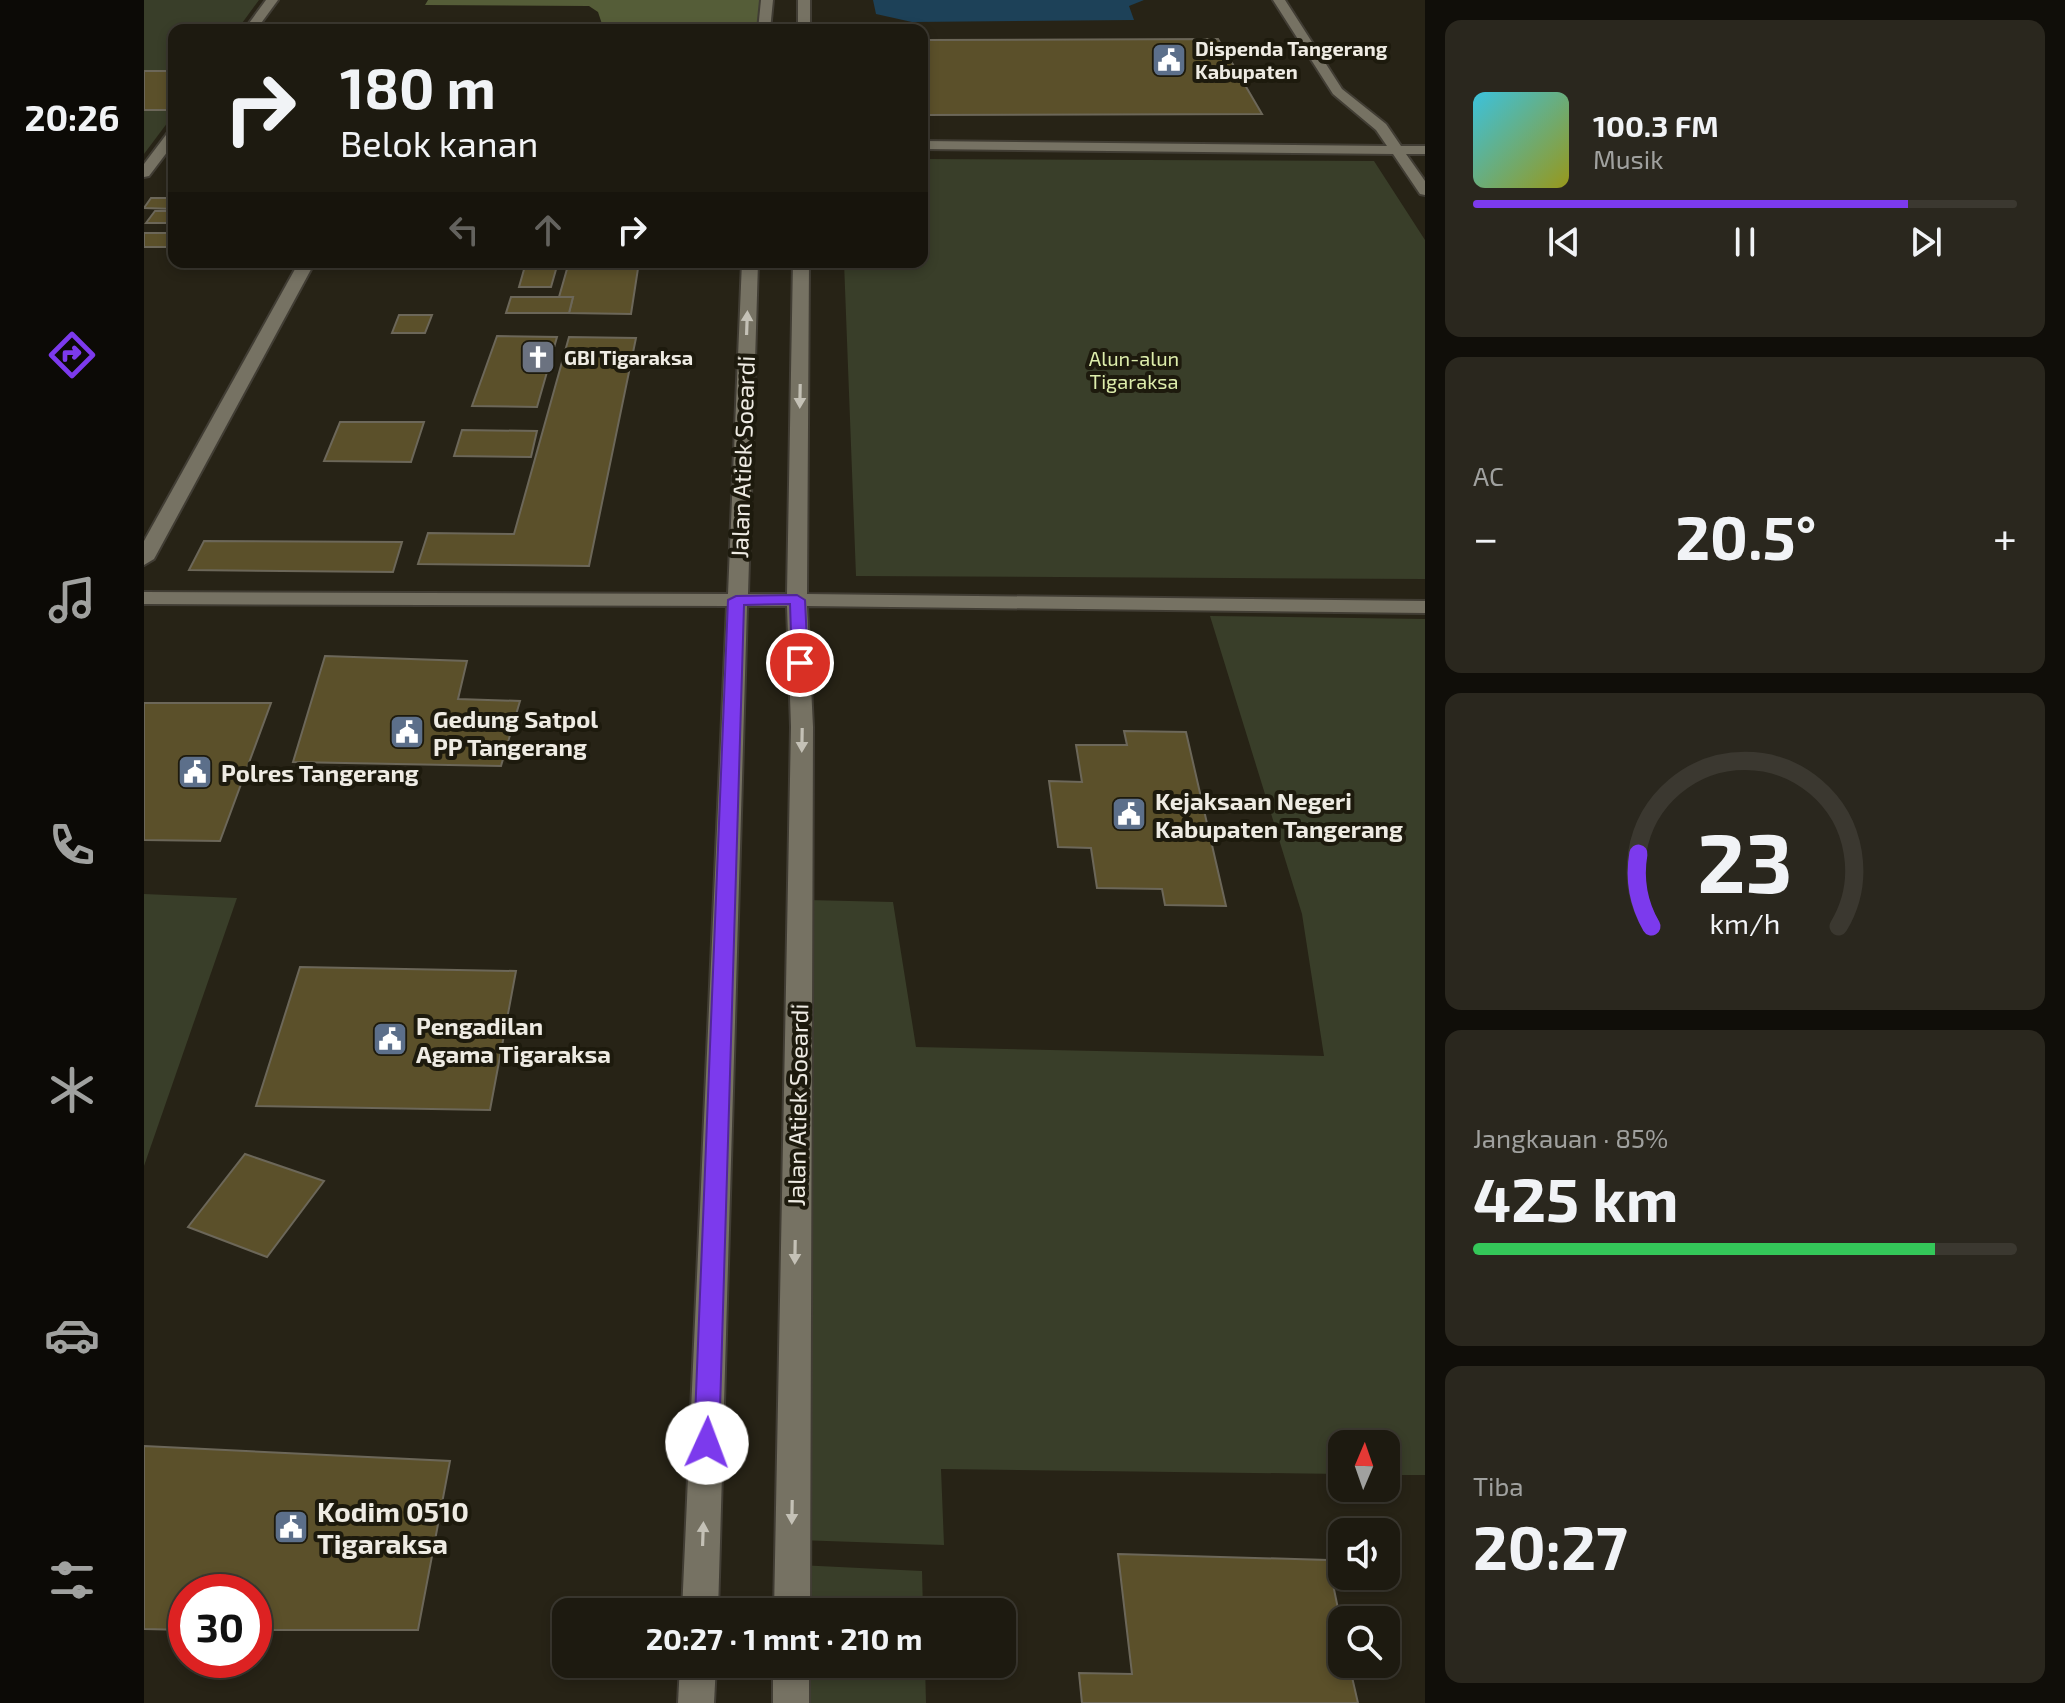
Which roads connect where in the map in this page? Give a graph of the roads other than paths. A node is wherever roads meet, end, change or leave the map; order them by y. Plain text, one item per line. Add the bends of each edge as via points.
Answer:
1 (272, 0) edge
2 (767, 0) edge
3 (804, 0) edge
4 (1279, 0) edge
5 (254, 24) edge
6 (765, 24) edge
7 (804, 24) edge
8 (168, 144) edge
9 (928, 145) edge
10 (1396, 149) junction
11 (1425, 150) edge
12 (144, 173) edge
13 (1425, 191) edge
14 (304, 268) edge
15 (750, 268) edge
16 (801, 268) edge
17 (144, 559) edge
18 (144, 598) edge
19 (736, 600) junction
20 (797, 600) junction
21 (1425, 607) edge
22 (700, 1598) edge
23 (792, 1598) edge
24 (697, 1678) edge
25 (791, 1678) edge
26 (696, 1703) edge
27 (791, 1703) edge

1 - 5 street
2 - 6 street
3 - 7 street
4 - 10 street via 1337,91 1381,127
8 - 12 street
9 - 10 street
10 - 11 street
10 - 13 street
14 - 17 street
19 -> 15 street, Jalan Atiek Soeardi
16 -> 20 street, Jalan Atiek Soeardi
18 - 19 street
19 - 20 street
22 -> 19 street, Jalan Atiek Soeardi
20 - 21 street
20 -> 23 street, Jalan Atiek Soeardi via 802,727
24 - 26 street
25 - 27 street

